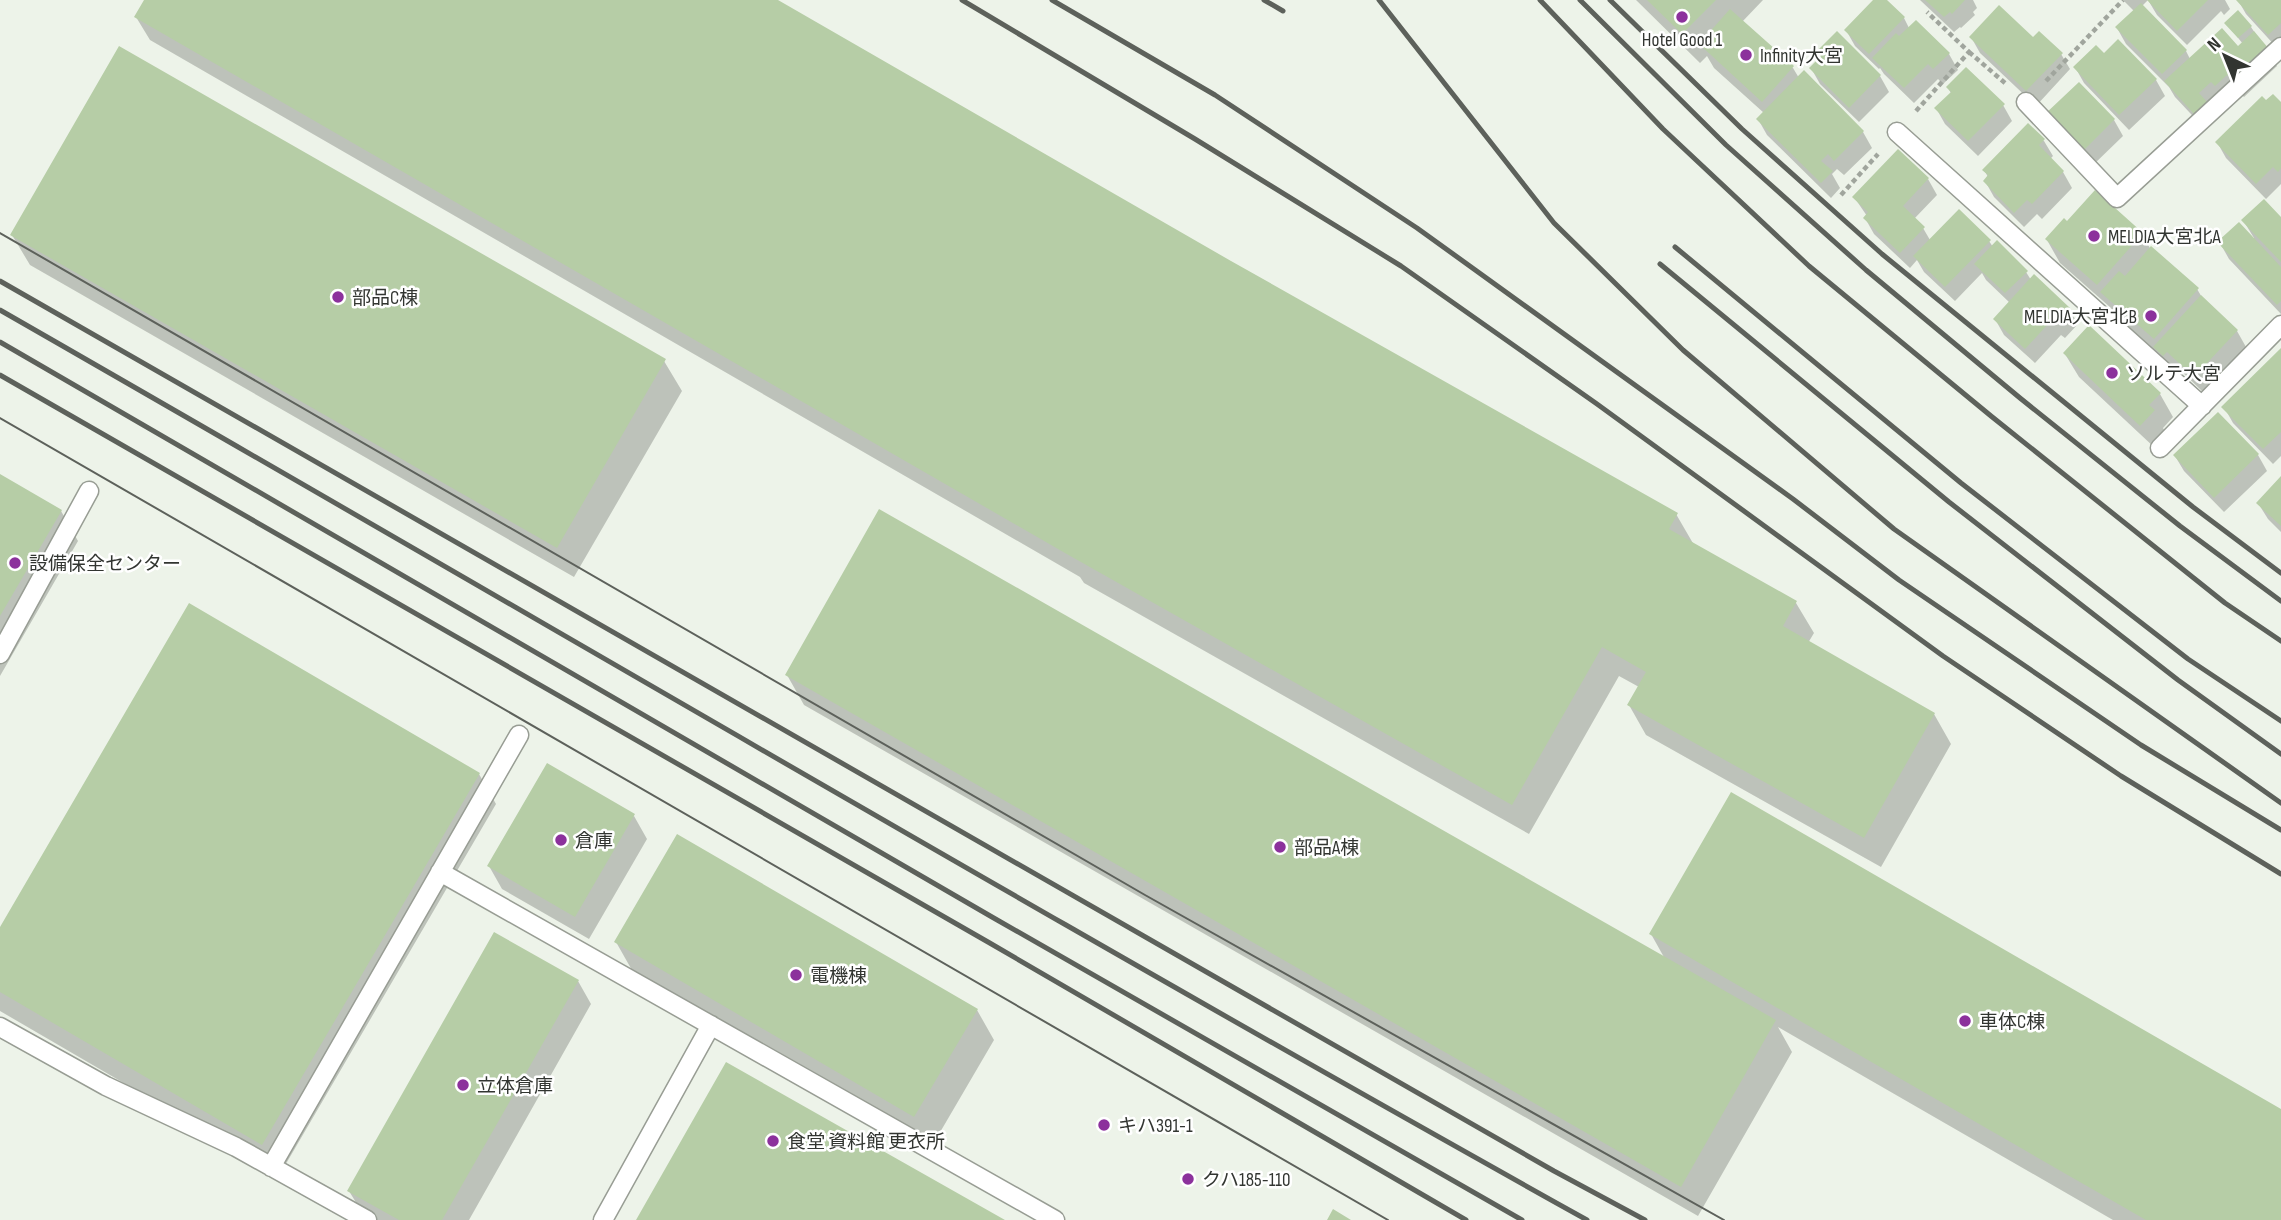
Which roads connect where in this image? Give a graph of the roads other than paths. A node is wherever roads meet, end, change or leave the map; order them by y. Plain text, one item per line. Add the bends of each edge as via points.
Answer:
1 (2281, 47) edge
2 (2026, 102) road end
3 (1898, 132) road end
4 (2281, 325) edge
5 (2202, 406) junction
6 (2160, 448) dead end
7 (89, 491) dead end
8 (0, 654) edge
9 (519, 735) dead end
10 (440, 872) junction
11 (711, 1025) junction
12 (0, 1027) edge
13 (271, 1167) junction
14 (368, 1220) edge
15 (603, 1220) edge
16 (1055, 1220) edge

1 - 2 lane via 2117,198
3 - 5 lane
4 - 5 lane
5 - 6 lane
7 - 8 lane
9 - 10 lane
10 - 11 lane
10 - 13 lane
11 - 15 lane
11 - 16 lane
12 - 13 lane via 106,1086
13 - 14 lane

